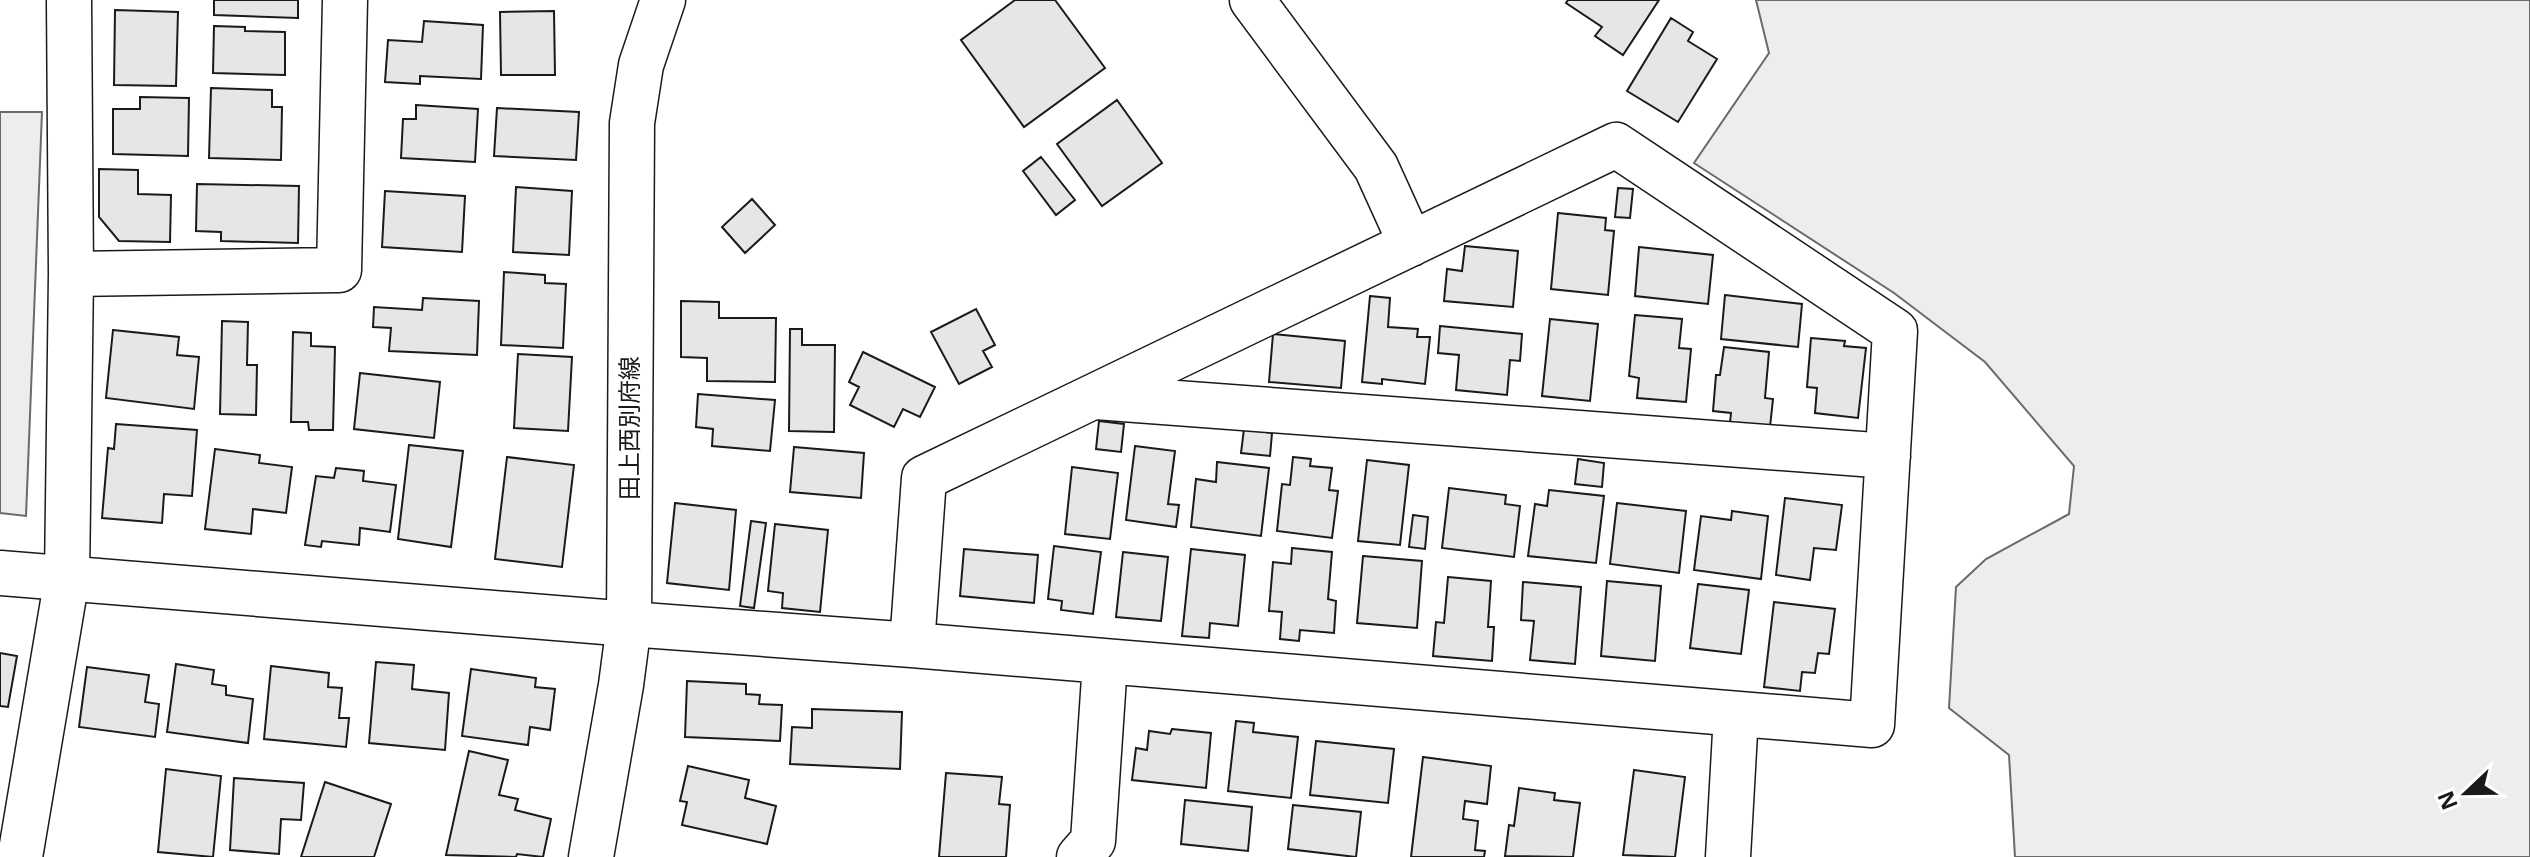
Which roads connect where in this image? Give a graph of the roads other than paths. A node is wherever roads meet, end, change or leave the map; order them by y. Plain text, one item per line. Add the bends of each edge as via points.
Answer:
1 (69, 0) edge
2 (345, 0) edge
3 (663, 0) edge
4 (1252, 0) edge
5 (1411, 244) junction
6 (71, 274) junction
7 (1093, 397) junction
8 (1888, 456) junction
9 (0, 573) edge
10 (67, 578) junction
11 (629, 624) junction
12 (912, 645) junction
13 (1105, 663) junction
14 (1736, 715) junction
15 (20, 857) edge
16 (591, 857) edge
17 (1079, 857) edge
18 (1728, 857) edge

1 - 6 street
2 - 6 street via 339,270
3 - 11 street, 田上西別府線 via 641,65 632,123
4 - 5 street via 1376,167
5 - 7 street
5 - 8 street via 1616,145 1895,331
6 - 10 street
7 - 8 street
7 - 12 street via 924,478
8 - 14 street via 1872,725
9 - 10 street
10 - 11 street
10 - 15 street
11 - 12 street
11 - 16 street, 田上西別府線
12 - 13 street
13 - 14 street
13 - 17 street via 1093,841
14 - 18 street

